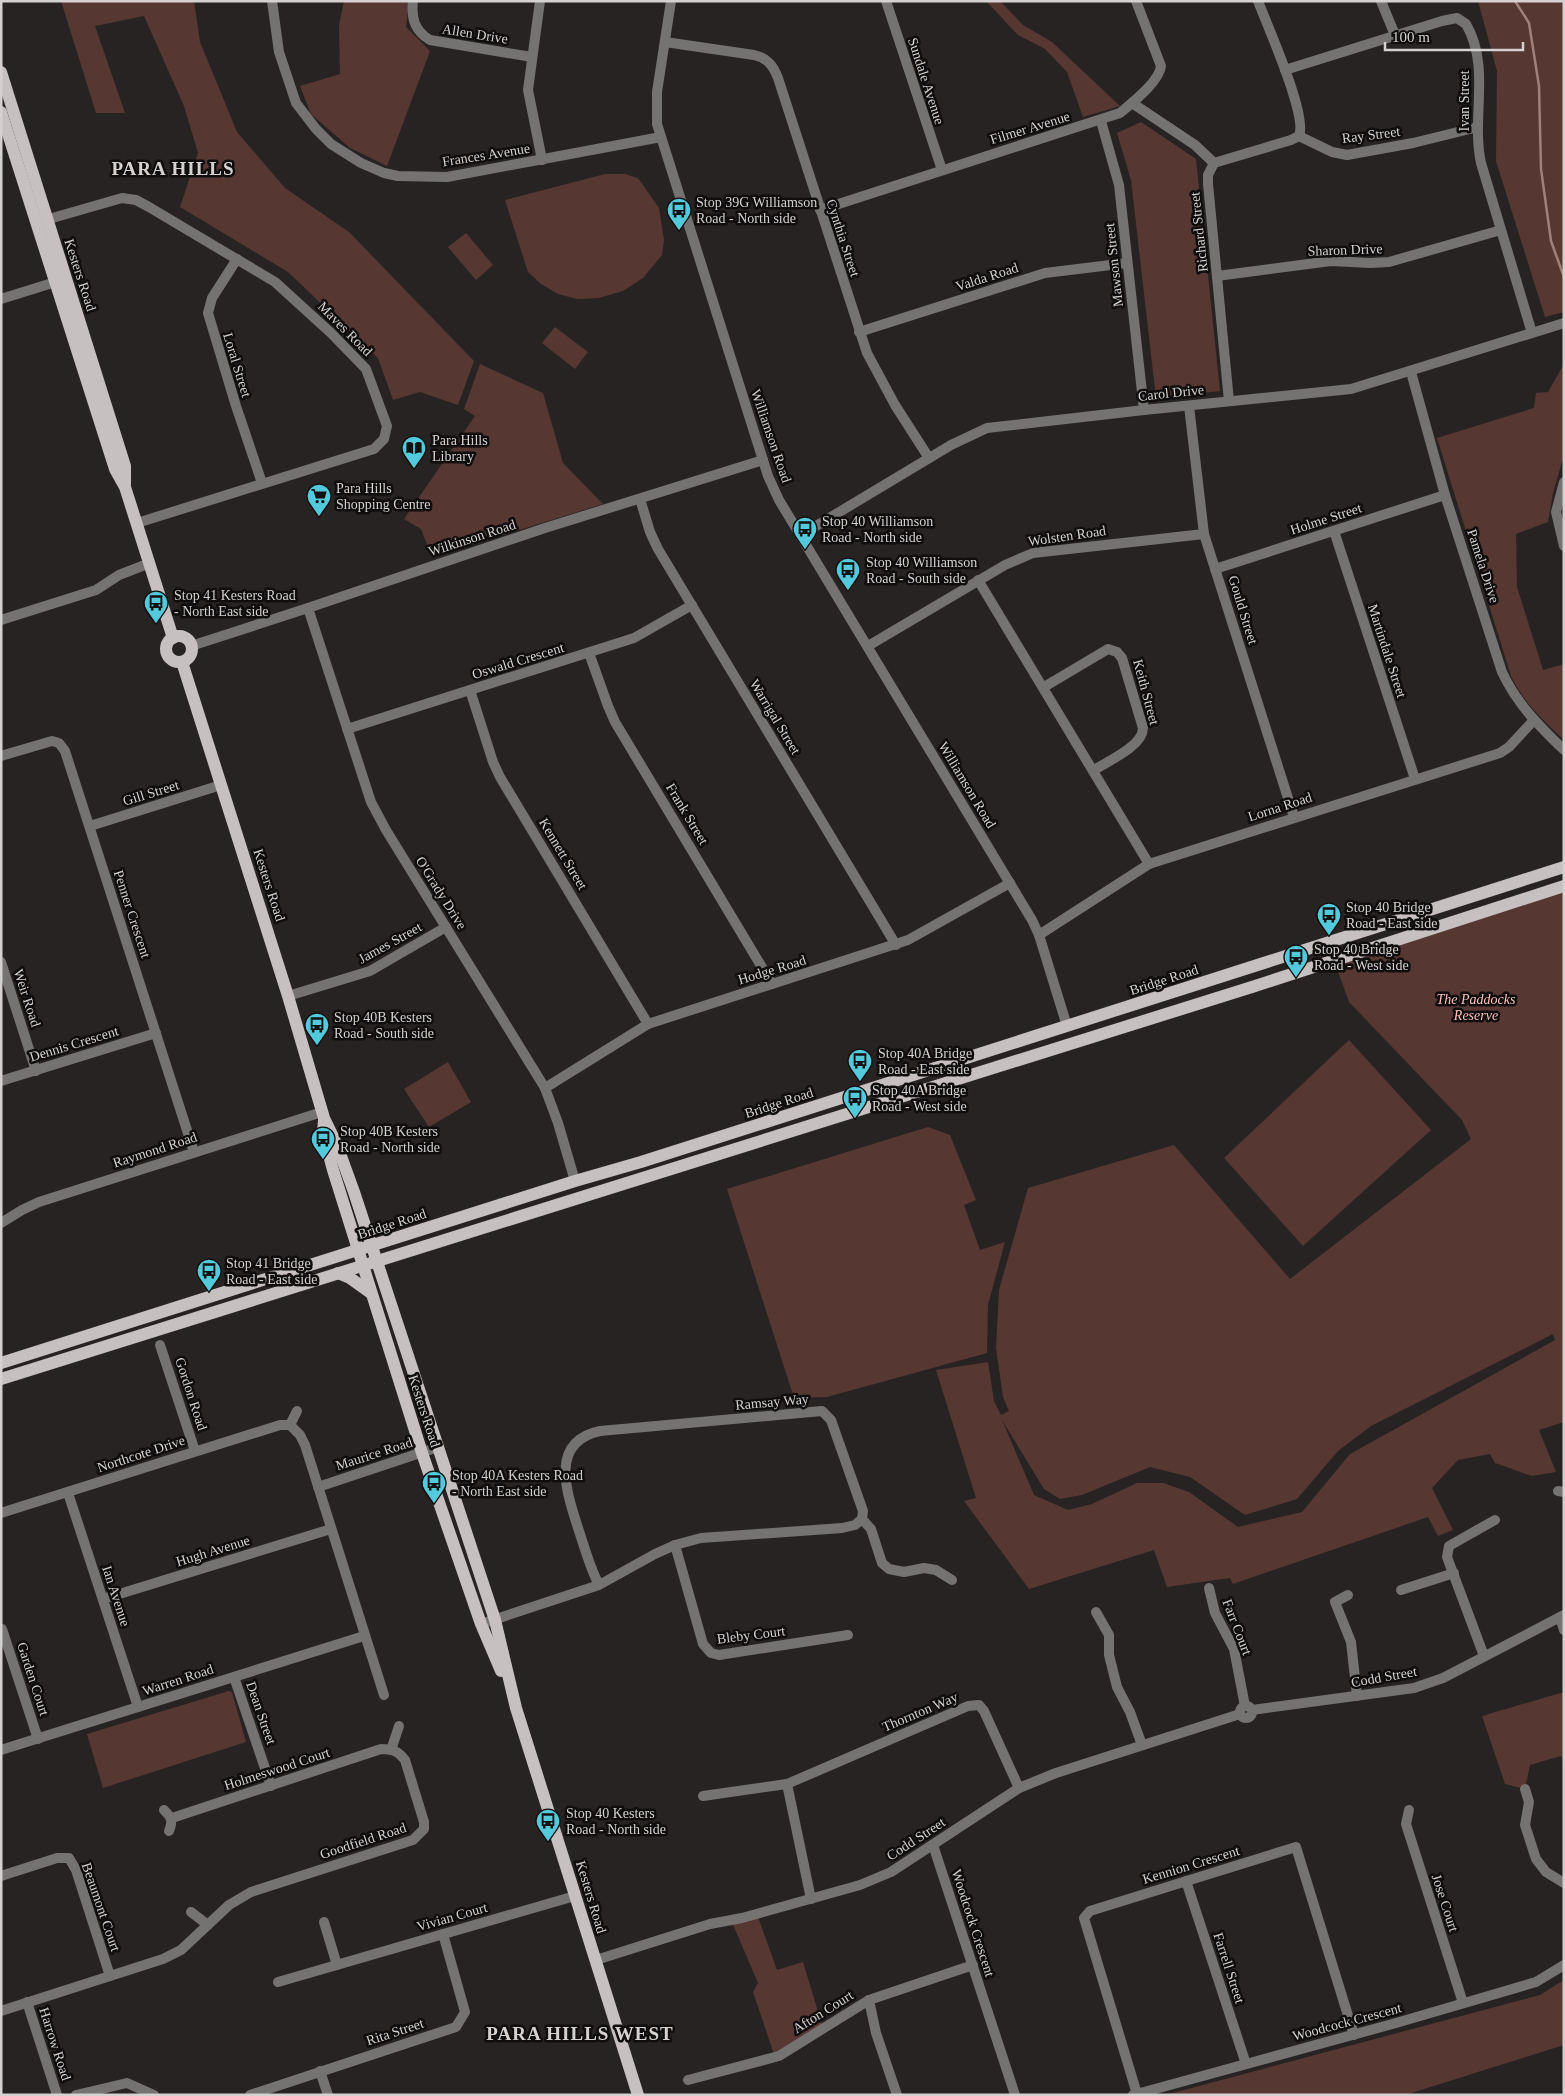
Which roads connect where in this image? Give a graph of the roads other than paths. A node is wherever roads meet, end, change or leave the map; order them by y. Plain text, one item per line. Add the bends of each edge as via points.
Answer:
1 (272, 1) edge
2 (413, 1) edge
3 (540, 1) edge
4 (671, 1) edge
5 (886, 1) edge
6 (1136, 1) edge
7 (1258, 1) edge
8 (1381, 1) edge
9 (1395, 35) junction
10 (665, 42) junction
11 (532, 57) junction
12 (1285, 70) junction
13 (1, 72) edge
14 (1132, 103) junction
15 (1, 112) edge
16 (1101, 121) junction
17 (1478, 127) junction
18 (1299, 136) junction
19 (661, 137) junction
20 (542, 160) junction
21 (1214, 163) junction
22 (942, 170) junction
23 (820, 210) junction
24 (41, 221) junction
25 (1501, 230) junction
26 (236, 259) junction
27 (1127, 264) junction
28 (1217, 276) junction
29 (60, 281) junction
30 (1, 299) edge
31 (1564, 323) edge
32 (859, 332) junction
33 (1532, 333) junction
34 (1411, 372) junction
35 (1229, 401) junction
36 (1189, 406) junction
37 (1144, 410) junction
38 (929, 458) junction
39 (763, 460) junction
40 (1564, 482) edge
41 (262, 483) junction
42 (1445, 495) junction
43 (640, 499) junction
44 (137, 523) junction
45 (1334, 531) junction
46 (1204, 534) junction
47 (801, 535) junction
48 (1564, 546) edge
49 (150, 563) junction
50 (1215, 569) junction
51 (978, 580) junction
52 (692, 605) junction
53 (308, 608) junction
54 (1, 620) edge
55 (173, 638) junction
56 (191, 646) junction
57 (868, 646) junction
58 (589, 653) junction
59 (182, 662) junction
60 (1044, 687) junction
61 (470, 690) junction
62 (1533, 721) junction
63 (347, 729) junction
64 (1564, 750) edge
65 (1, 756) edge
66 (1094, 770) junction
67 (1415, 779) junction
68 (221, 785) junction
69 (1294, 817) junction
70 (90, 826) junction
71 (1150, 864) junction
72 (1564, 867) edge
73 (1010, 883) junction
74 (1564, 886) edge
75 (446, 927) junction
76 (1039, 935) junction
77 (896, 945) junction
78 (1, 962) edge
79 (1210, 981) junction
80 (772, 984) junction
81 (288, 996) junction
82 (1216, 998) junction
83 (648, 1024) junction
84 (1068, 1026) junction
85 (156, 1033) junction
86 (1073, 1043) junction
87 (36, 1070) junction
88 (916, 1075) junction
89 (1, 1081) edge
90 (545, 1088) junction
91 (922, 1089) junction
92 (323, 1115) junction
93 (194, 1152) junction
94 (575, 1181) junction
95 (580, 1197) junction
96 (1, 1224) edge
97 (372, 1247) junction
98 (357, 1251) junction
99 (377, 1261) junction
100 (362, 1266) junction
101 (338, 1273) junction
102 (371, 1293) junction
103 (160, 1345) dead end
104 (1, 1363) edge
105 (1, 1379) edge
106 (297, 1411) dead end
107 (290, 1425) junction
108 (438, 1447) junction
109 (195, 1451) junction
110 (422, 1453) junction
111 (318, 1487) junction
112 (68, 1493) junction
113 (1, 1514) edge
114 (862, 1519) junction
115 (1495, 1520) dead end
116 (331, 1529) junction
117 (675, 1545) junction
118 (1454, 1573) junction
119 (952, 1580) dead end
120 (599, 1585) junction
121 (1209, 1588) dead end
122 (1401, 1590) dead end
123 (1348, 1595) dead end
124 (103, 1599) junction
125 (1096, 1612) dead end
126 (1562, 1616) edge
127 (495, 1620) junction
128 (481, 1624) junction
129 (2, 1629) edge
130 (1564, 1630) edge
131 (848, 1635) dead end
132 (364, 1636) junction
133 (1484, 1656) junction
134 (234, 1677) junction
135 (384, 1695) dead end
136 (1357, 1696) junction
137 (138, 1707) junction
138 (516, 1708) junction
139 (1246, 1710) junction
140 (399, 1726) dead end
141 (38, 1739) junction
142 (1142, 1745) junction
143 (1, 1750) edge
144 (391, 1750) junction
145 (787, 1784) junction
146 (271, 1786) junction
147 (1019, 1788) junction
148 (1525, 1789) dead end
149 (703, 1796) dead end
150 (164, 1810) dead end
151 (1409, 1810) dead end
152 (172, 1818) junction
153 (169, 1831) dead end
154 (933, 1845) junction
155 (1, 1876) edge
156 (1186, 1881) junction
157 (1564, 1883) edge
158 (575, 1896) junction
159 (811, 1899) junction
160 (191, 1912) dead end
161 (324, 1922) dead end
162 (208, 1925) junction
163 (442, 1934) junction
164 (596, 1960) junction
165 (337, 1965) junction
166 (973, 1965) junction
167 (1564, 1965) edge
168 (110, 1976) junction
169 (278, 1982) dead end
170 (869, 2000) junction
171 (27, 2002) junction
172 (1463, 2003) junction
173 (1, 2011) edge
174 (1354, 2034) junction
175 (1246, 2064) junction
176 (320, 2071) junction
177 (688, 2080) dead end
178 (1135, 2094) edge
179 (57, 2095) edge
180 (76, 2095) edge
181 (154, 2095) edge
182 (250, 2095) edge
183 (328, 2095) edge
184 (638, 2095) edge
185 (897, 2095) edge
186 (1015, 2095) edge

1 - 20 street, Frances Avenue via 279,52 296,103 322,136 343,153 384,173 398,176 447,177
2 - 11 street, Allen Drive via 415,25 430,40
3 - 11 street
4 - 10 street, Williamson Road
5 - 22 street, Sundale Avenue
6 - 14 street, Filmer Avenue via 1161,66 1159,75
7 - 12 street
8 - 9 street
9 - 12 street, Ivan Street
9 - 17 street, Ivan Street via 1454,18 1466,24 1480,70
10 - 19 street, Williamson Road via 656,105
10 - 23 street, Cynthia Street via 754,55 769,62 778,78
11 - 20 street via 528,97
12 - 18 street via 1302,126
13 - 24 main road, Kesters Road
14 - 16 street, Filmer Avenue via 1120,113
14 - 21 street via 1195,145
15 - 24 main road, Kesters Road
16 - 22 street, Filmer Avenue
16 - 27 street, Mawson Street via 1120,185
17 - 18 street, Ray Street via 1413,144 1348,155 1320,148
17 - 25 street, Ivan Street via 1478,150
18 - 21 street
19 - 20 street, Frances Avenue
19 - 39 street, Williamson Road
21 - 28 street, Richard Street via 1208,184
22 - 23 street, Filmer Avenue
23 - 32 street, Cynthia Street
24 - 26 street, Maves Road via 117,198 131,198
24 - 29 main road, Kesters Road
25 - 28 street, Sharon Drive via 1389,262 1331,262
25 - 33 street, Ivan Street
26 - 41 street, Loral Street via 212,298 208,313
26 - 41 street, Maves Road via 286,291 366,369 387,426 384,439 374,448
27 - 32 street, Valda Road via 1038,275
27 - 37 street, Mawson Street
28 - 35 street, Richard Street
29 - 30 street
29 - 44 main road, Kesters Road via 115,468 126,487
31 - 33 street, Carol Drive
32 - 38 street, Cynthia Street via 872,364
33 - 34 street, Carol Drive
34 - 35 street, Carol Drive via 1351,389
34 - 42 street, Pamela Drive
35 - 36 street, Carol Drive
36 - 37 street, Carol Drive
36 - 46 street, Gould Street
37 - 38 street, Carol Drive via 993,426 969,435
38 - 47 street, Carol Drive
39 - 43 street, Wilkinson Road
39 - 47 street, Williamson Road via 776,494
40 - 48 street via 1556,512
41 - 44 street, Maves Road
42 - 45 street, Holme Street
42 - 62 street, Pamela Drive via 1502,672
43 - 52 street, Warrigal Street via 654,541
43 - 53 street, Wilkinson Road
44 - 49 main road, Kesters Road
45 - 50 street, Holme Street
45 - 67 street, Martindale Street
46 - 50 street, Gould Street
46 - 51 street, Wolsten Road via 1040,551 1012,560
47 - 57 street, Williamson Road
49 - 54 street via 119,575 96,590
49 - 55 main road, Kesters Road
50 - 69 street, Gould Street
51 - 57 street, Wolsten Road
51 - 60 street
52 - 58 street, Oswald Crescent via 634,638
52 - 77 street, Warrigal Street
53 - 56 street, Wilkinson Road
53 - 63 street, O'Grady Drive
55 - 56 main road via 184,638
55 - 59 main road via 167,644 167,654 173,661
56 - 59 main road via 189,657
57 - 73 street, Williamson Road
58 - 61 street, Oswald Crescent
58 - 80 street, Frank Street via 615,722
59 - 68 main road, Kesters Road
60 - 66 street
60 - 66 street, Keith Street via 1108,649 1122,658 1144,728 1143,734 1135,745
61 - 63 street, Oswald Crescent
61 - 83 street, Kennett Street via 500,777
62 - 64 street, Pamela Drive
62 - 67 street, Lorna Road via 1500,753
63 - 75 street, O'Grady Drive via 376,812
65 - 70 street, Penner Crescent via 47,742 59,743 69,762
66 - 71 street
67 - 69 street, Lorna Road
68 - 70 street, Gill Street
68 - 81 main road, Kesters Road
69 - 71 street, Lorna Road
70 - 85 street, Penner Crescent
71 - 76 street, Lorna Road
72 - 79 main road, Bridge Road
73 - 76 street, Williamson Road
73 - 77 street, Hodge Road via 915,938
74 - 82 main road
75 - 81 street, James Street via 370,971
75 - 90 street, O'Grady Drive
76 - 84 street, Williamson Road
77 - 80 street, Hodge Road
78 - 87 street, Weir Road
79 - 82 main road
79 - 84 main road, Bridge Road
80 - 83 street, Hodge Road
81 - 92 main road, Kesters Road
82 - 86 main road
83 - 90 street, Hodge Road
84 - 86 main road
84 - 88 main road, Bridge Road
85 - 87 street, Dennis Crescent
85 - 93 street, Penner Crescent
86 - 91 main road
87 - 89 street, Dennis Crescent
88 - 91 main road
88 - 94 main road, Bridge Road
90 - 94 street, O'Grady Drive
91 - 95 main road
92 - 93 street, Raymond Road
92 - 97 main road, Kesters Road via 337,1145
92 - 98 main road, Kesters Road via 326,1147
93 - 96 street, Raymond Road via 34,1204
94 - 95 main road
94 - 97 main road, Bridge Road
95 - 99 main road
97 - 98 main road, Bridge Road
97 - 99 main road, Kesters Road
98 - 100 main road, Kesters Road
98 - 104 main road, Bridge Road
99 - 100 main road
99 - 108 main road, Kesters Road
100 - 101 main road
100 - 102 main road, Kesters Road
101 - 102 main road
101 - 105 main road
102 - 110 main road, Kesters Road
103 - 109 street, Gordon Road
106 - 107 street
107 - 109 street, Northcote Drive via 280,1425
107 - 111 street via 300,1435
108 - 110 street, Maurice Road
108 - 127 main road, Kesters Road
109 - 112 street, Northcote Drive
110 - 111 street, Maurice Road
110 - 128 main road, Kesters Road
111 - 116 street
112 - 113 street, Northcote Drive
112 - 124 street, Ian Avenue
114 - 117 street via 842,1528 700,1538
114 - 119 street via 871,1530 882,1563 889,1569 904,1572 924,1568 936,1570
114 - 120 street, Ramsay Way via 860,1503 831,1420 822,1411 590,1433 569,1453 565,1479 567,1495
115 - 118 street via 1449,1546 1447,1556
116 - 124 street, Hugh Avenue
116 - 132 street
117 - 120 street
117 - 131 street, Bleby Court via 703,1644 711,1653 719,1655
118 - 122 street
118 - 133 street
120 - 127 street
121 - 139 street, Farr Court via 1216,1613 1234,1649
123 - 136 street via 1335,1602 1351,1642
124 - 137 street, Ian Avenue
125 - 142 street via 1110,1635 1109,1655 1117,1687
126 - 130 street
126 - 133 street, Codd Street
127 - 128 street
127 - 138 main road, Kesters Road
128 - 138 main road, Kesters Road
129 - 141 street, Garden Court
132 - 134 street, Warren Road
132 - 135 street
133 - 136 street, Codd Street via 1443,1678 1414,1688
134 - 137 street, Warren Road
134 - 146 street, Dean Street
136 - 139 street, Codd Street
137 - 141 street, Warren Road
138 - 158 main road, Kesters Road
139 - 142 street, Codd Street
140 - 144 street
141 - 143 street, Warren Road
142 - 147 street, Codd Street
144 - 146 street, Holmeswood Court via 381,1750
144 - 162 street, Goodfield Road via 404,1760 424,1822 420,1834 413,1840 251,1892 229,1905
145 - 147 street, Thornton Way via 968,1706 978,1705 984,1711
145 - 149 street, Thornton Way
145 - 159 street
146 - 152 street, Holmeswood Court
147 - 154 street, Codd Street
148 - 157 street via 1530,1802 1525,1825 1536,1859 1546,1872
150 - 152 street
151 - 172 street, Jose Court via 1406,1824
152 - 153 street
154 - 159 street, Codd Street via 891,1872 860,1886
154 - 166 street, Woodcock Crescent
155 - 168 street, Beaumont Court via 58,1858 69,1858 76,1870
156 - 174 street, Kennion Crescent via 1296,1847
156 - 175 street, Farrell Street
156 - 178 street, Kennion Crescent via 1090,1910 1084,1918
158 - 163 street, Vivian Court
158 - 164 main road, Kesters Road
159 - 164 street, Codd Street via 710,1924
160 - 162 street
161 - 165 street
162 - 168 street, Goodfield Road via 181,1950
163 - 165 street, Vivian Court
163 - 176 street, Rita Street via 465,2012 456,2026
164 - 184 main road, Kesters Road
165 - 169 street, Vivian Court
166 - 170 street, Afton Court
166 - 186 street, Woodcock Crescent
167 - 172 street, Woodcock Crescent via 1536,1982
168 - 171 street, Goodfield Road
170 - 177 street, Afton Court via 779,2056
170 - 185 street via 876,2033
171 - 173 street, Goodfield Road
171 - 179 street, Harrow Road
172 - 174 street, Woodcock Crescent
174 - 175 street, Woodcock Crescent
175 - 178 street, Woodcock Crescent
176 - 182 street, Rita Street
176 - 183 street
180 - 181 street via 127,2083

